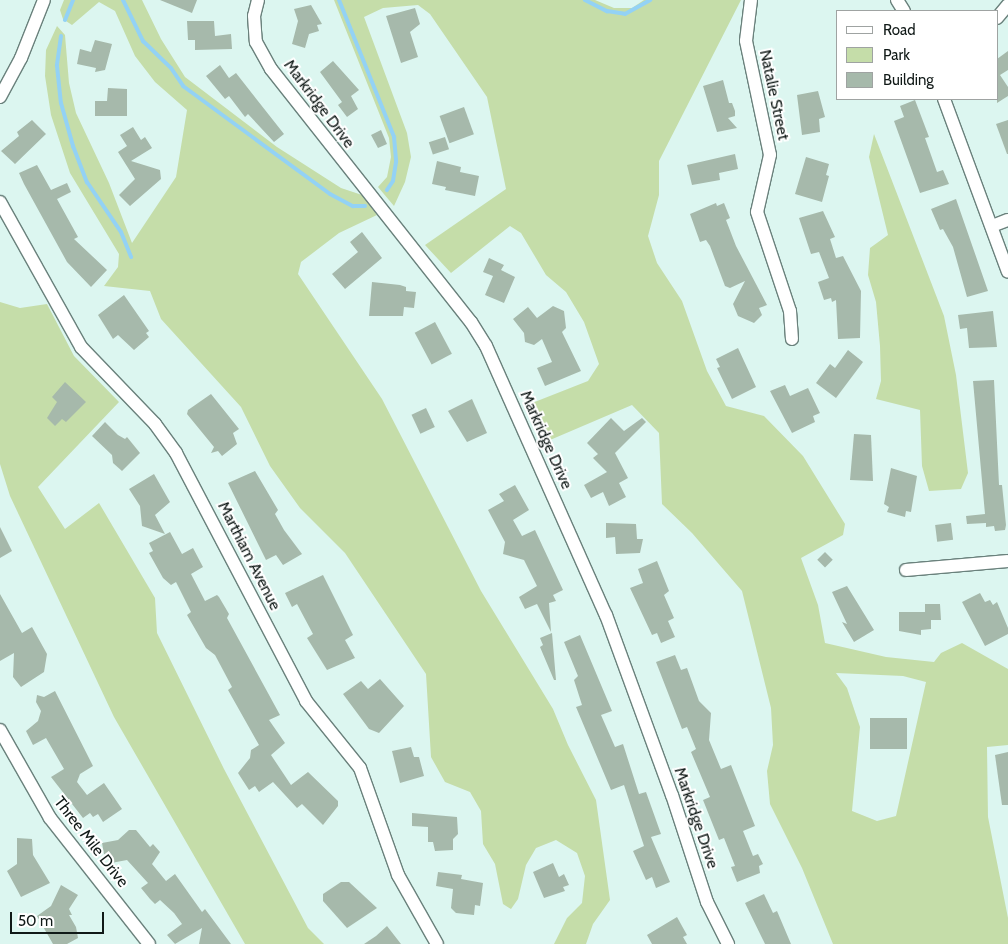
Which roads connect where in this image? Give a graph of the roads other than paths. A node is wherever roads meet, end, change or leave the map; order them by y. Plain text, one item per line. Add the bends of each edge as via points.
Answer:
1 (44, 0) edge
2 (258, 0) edge
3 (751, 0) edge
4 (1008, 4) edge
5 (998, 17) edge
6 (0, 97) edge
7 (944, 100) edge
8 (0, 202) edge
9 (1008, 220) edge
10 (992, 226) junction
11 (1008, 272) edge
12 (792, 339) dead end
13 (1008, 561) edge
14 (906, 570) dead end
15 (0, 730) edge
16 (148, 944) edge
17 (437, 944) edge
18 (728, 944) edge

1 - 6 street via 21,58
2 - 18 street, Markridge Drive via 254,29 256,42 271,69 471,322 486,346 606,616 672,795 707,902
3 - 12 street, Natalie Street via 745,25 746,41 770,155 757,212 758,225 790,311
4 - 5 street
7 - 10 street
8 - 17 street, Marthiam Avenue via 81,346 155,424 176,452 303,696 360,768 398,875
9 - 10 street
10 - 11 street
13 - 14 street
15 - 16 street, Three Mile Drive via 50,818

